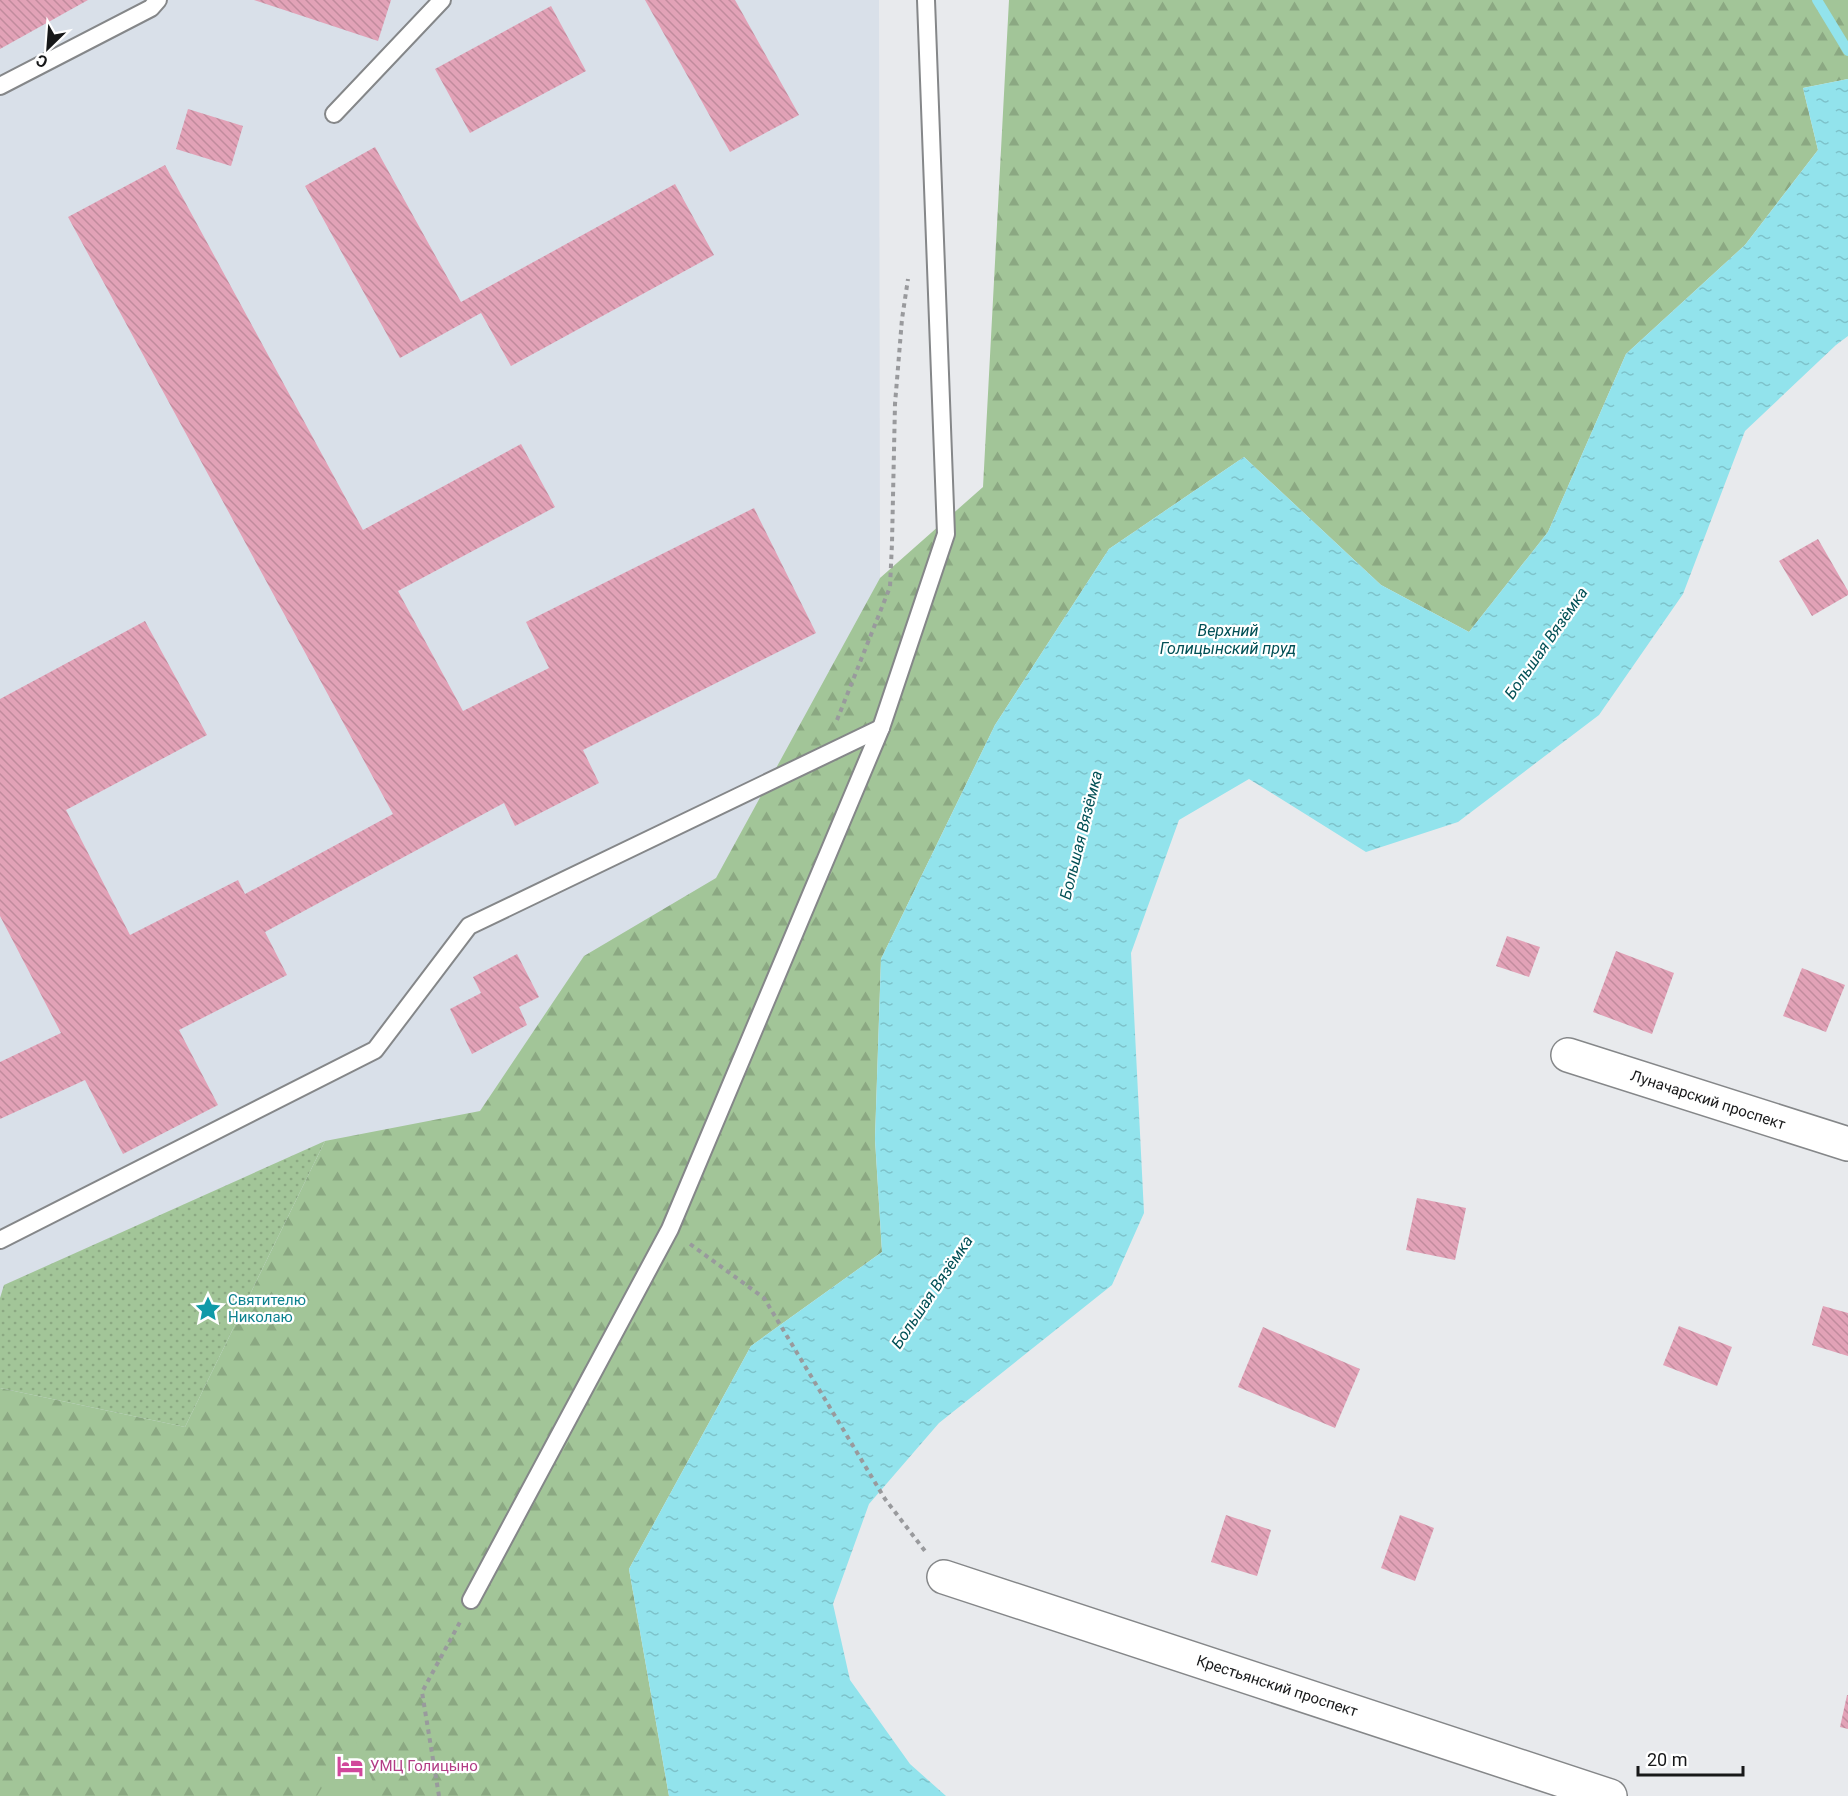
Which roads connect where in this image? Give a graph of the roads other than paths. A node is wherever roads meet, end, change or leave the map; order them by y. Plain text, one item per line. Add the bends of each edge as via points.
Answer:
1 (158, 0) edge
2 (442, 0) edge
3 (926, 0) edge
4 (0, 86) edge
5 (334, 114) dead end
6 (881, 728) junction
7 (1568, 1055) dead end
8 (1848, 1144) edge
9 (0, 1240) edge
10 (944, 1576) road end
11 (471, 1600) road end
12 (1610, 1796) edge

1 - 4 lane via 151,8
2 - 5 lane
3 - 6 lane via 946,534
6 - 9 lane via 469,926 375,1050
6 - 11 lane via 670,1229
7 - 8 street, Луначарский проспект
10 - 12 street, Крестьянский проспект

